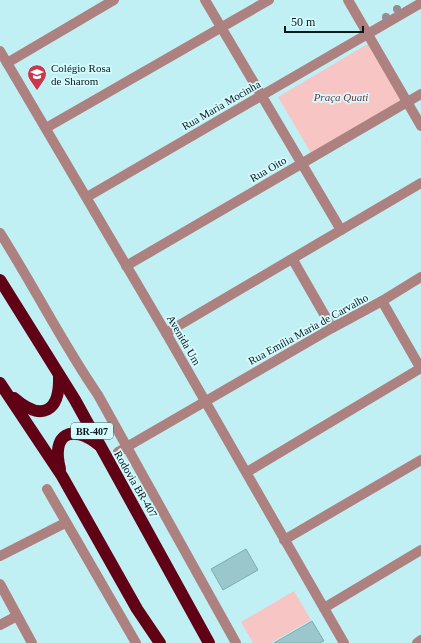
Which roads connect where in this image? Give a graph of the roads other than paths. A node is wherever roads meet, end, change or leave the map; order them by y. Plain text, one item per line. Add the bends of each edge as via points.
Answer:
1 (114, 0) edge
2 (205, 0) edge
3 (269, 0) edge
4 (348, 0) edge
5 (421, 3) edge
6 (221, 28) junction
7 (368, 34) junction
8 (0, 51) edge
9 (7, 63) junction
10 (421, 94) edge
11 (262, 95) junction
12 (407, 102) junction
13 (421, 126) edge
14 (46, 128) junction
15 (302, 163) junction
16 (421, 183) edge
17 (87, 197) junction
18 (341, 230) junction
19 (0, 233) edge
20 (293, 260) junction
21 (126, 266) junction
22 (421, 277) edge
23 (0, 280) edge
24 (382, 301) junction
25 (332, 328) junction
26 (166, 333) junction
27 (421, 369) edge
28 (59, 374) junction
29 (0, 382) edge
30 (206, 401) junction
31 (100, 445) junction
32 (122, 450) junction
33 (421, 460) edge
34 (247, 472) junction
35 (62, 476) junction
36 (47, 490) dead end
37 (65, 523) junction
38 (284, 540) junction
39 (421, 550) edge
40 (0, 556) edge
41 (0, 584) edge
42 (324, 608) junction
43 (17, 616) junction
44 (0, 625) edge
45 (421, 640) edge
46 (32, 643) edge
47 (136, 643) edge
48 (160, 643) edge
49 (209, 643) edge
50 (236, 643) edge
51 (344, 643) edge
52 (417, 643) edge

1 - 9 street
2 - 6 street
3 - 6 street
4 - 7 street
5 - 7 street, Rua Maria Mocinha
6 - 11 street
6 - 14 street
7 - 11 street, Rua Maria Mocinha
7 - 12 street
8 - 9 street, Avenida Um
9 - 14 street, Avenida Um
10 - 12 street, Rua Oito
11 - 15 street
11 - 17 street, Rua Maria Mocinha
12 - 13 street
12 - 15 street, Rua Oito
14 - 17 street, Avenida Um
15 - 18 street
15 - 21 street, Rua Oito
16 - 18 street
17 - 21 street, Avenida Um
18 - 20 street
19 - 32 street via 98,395
20 - 25 street
20 - 26 street
21 - 26 street, Avenida Um
22 - 24 street, Rua Emília Maria de Carvalho
23 - 28 highway, Rodovia BR-407 / BR-407
24 - 25 street, Rua Emília Maria de Carvalho
24 - 27 street
25 - 30 street, Rua Emília Maria de Carvalho
26 - 30 street, Avenida Um
27 - 34 street
28 - 29 highway via 60,391 55,403 43,411 23,406
28 - 31 highway, Rodovia BR-407 / BR-407
29 - 35 highway
30 - 32 street, Rua Emília Maria de Carvalho
30 - 34 street, Avenida Um
31 - 35 highway via 82,434 67,434 60,442 58,450
31 - 49 highway, Rodovia BR-407 / BR-407
32 - 50 street
33 - 38 street
34 - 38 street, Avenida Um
35 - 48 highway via 137,609
36 - 37 street
37 - 40 street
37 - 47 street
38 - 42 street, Avenida Um
39 - 42 street
41 - 43 street
42 - 51 street, Avenida Um
43 - 44 street
43 - 46 street
45 - 52 street

